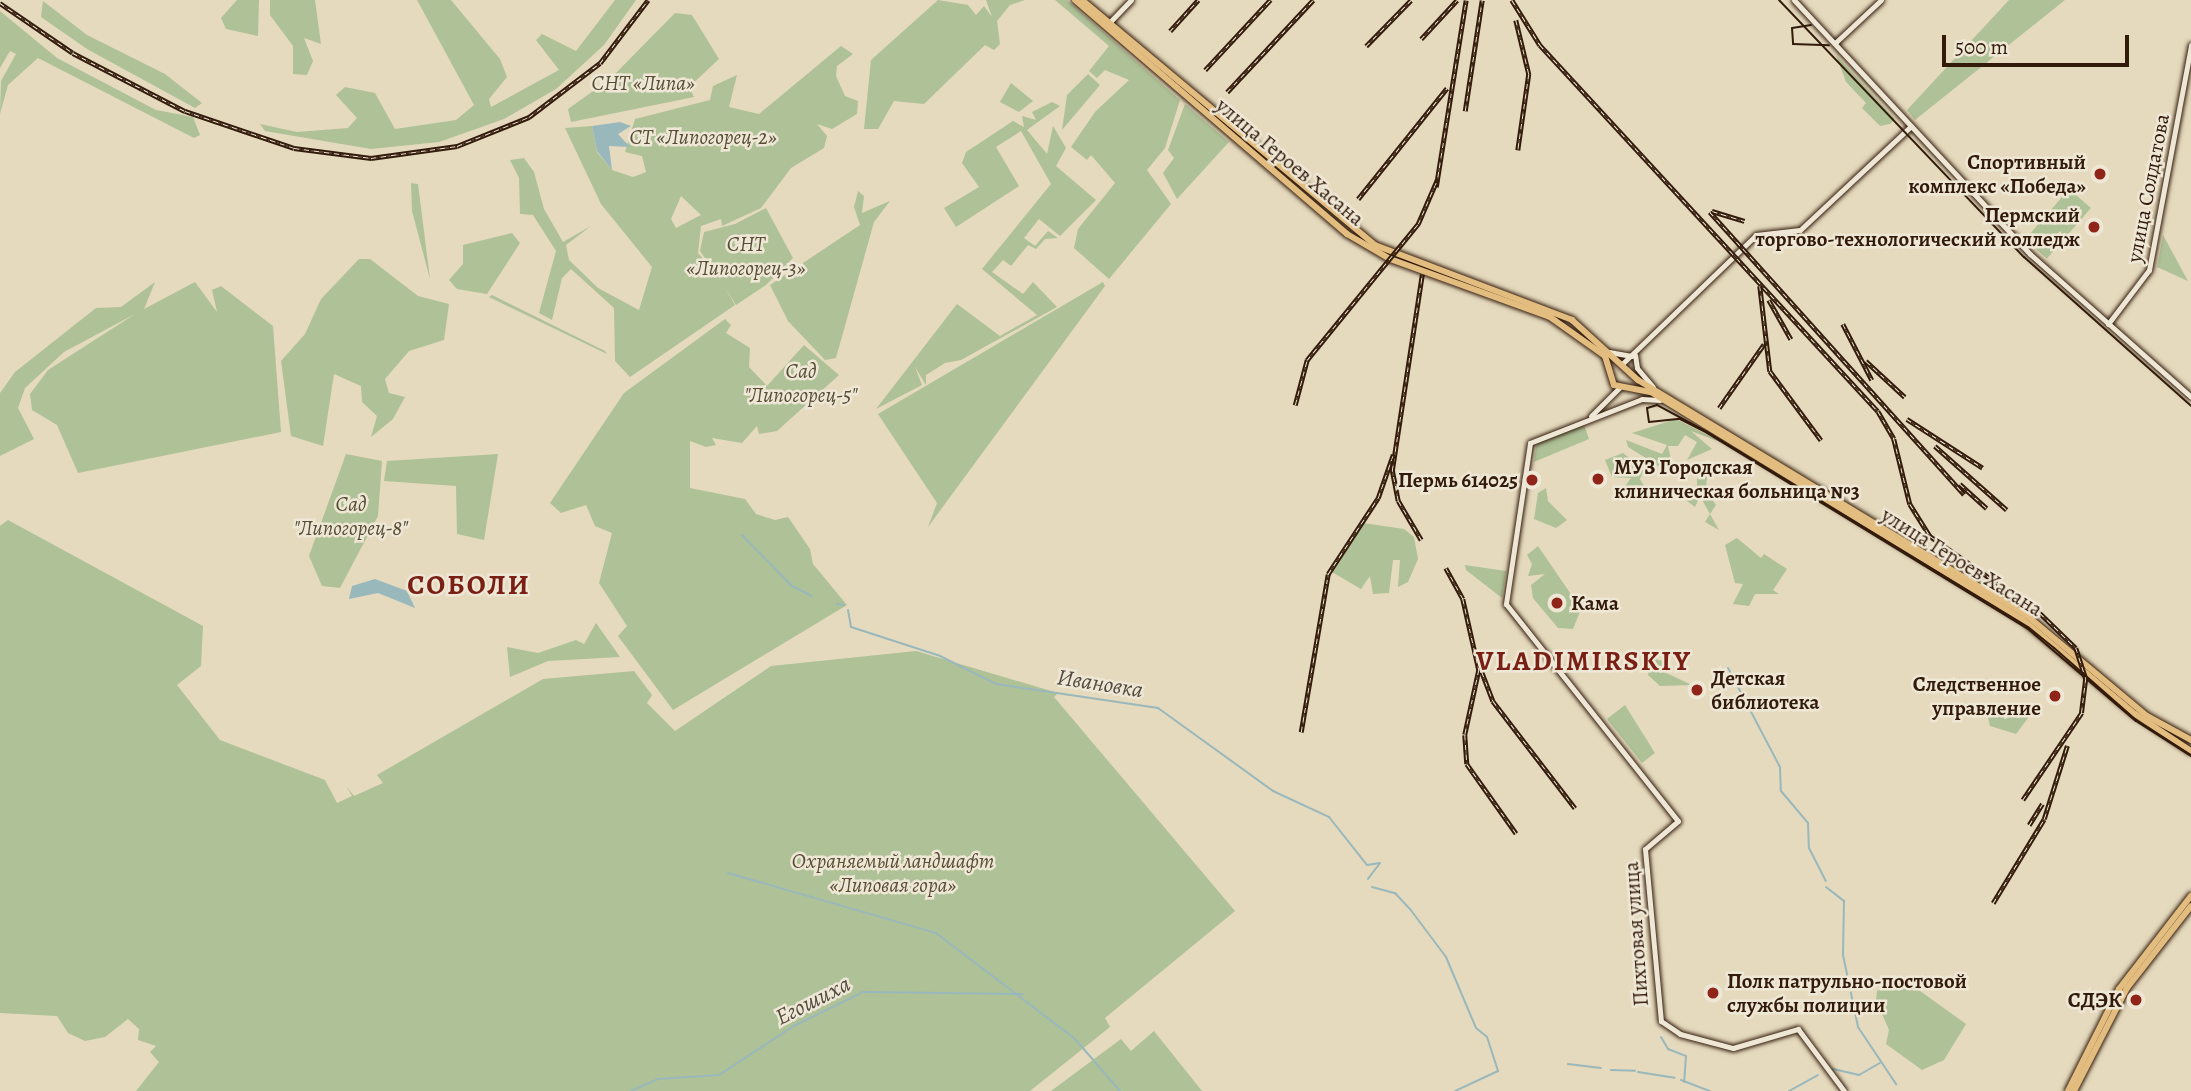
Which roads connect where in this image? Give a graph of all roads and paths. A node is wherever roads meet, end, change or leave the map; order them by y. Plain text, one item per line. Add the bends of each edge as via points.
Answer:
1 (1075, 0) edge
2 (1082, 0) edge
3 (1131, 0) edge
4 (1794, 0) edge
5 (1881, 0) edge
6 (1106, 25) junction
7 (1835, 43) junction
8 (2191, 45) edge
9 (1911, 126) junction
10 (1328, 205) junction
11 (1321, 214) junction
12 (1346, 220) junction
13 (1338, 228) junction
14 (1552, 314) junction
15 (2108, 324) junction
16 (1609, 352) junction
17 (1635, 355) junction
18 (1622, 364) junction
19 (1632, 372) junction
20 (1610, 375) junction
21 (1623, 386) junction
22 (1654, 388) junction
23 (1607, 395) junction
24 (2191, 397) edge
25 (1668, 403) junction
26 (1591, 416) junction
27 (2191, 740) edge
28 (2191, 751) edge
29 (2191, 896) edge
30 (2191, 906) edge
31 (2071, 1090) edge
32 (1844, 1091) edge

1 - 6 main road, улица Героев Хасана
2 - 6 main road, улица Героев Хасана
3 - 6 main road
4 - 7 main road
5 - 7 main road
6 - 10 main road, улица Героев Хасана
6 - 11 main road, улица Героев Хасана
7 - 9 main road
8 - 15 main road, улица Солдатова via 2149,270
9 - 15 main road via 2029,253
9 - 17 main road via 1798,232 1756,234
10 - 11 main road via 1329,213
10 - 12 main road, улица Героев Хасана
11 - 13 main road, улица Героев Хасана
12 - 13 main road via 1337,220
12 - 14 main road, улица Героев Хасана via 1387,252
13 - 14 main road, улица Героев Хасана via 1382,256
14 - 16 main road, улица Героев Хасана
14 - 20 main road, улица Героев Хасана via 1605,356
15 - 24 main road
16 - 17 main road
16 - 18 main road, улица Героев Хасана
17 - 18 main road
17 - 19 main road
17 - 22 main road via 1637,368
18 - 19 main road, улица Героев Хасана
18 - 20 main road
19 - 21 main road
19 - 22 main road, улица Героев Хасана
20 - 21 main road, улица Героев Хасана
20 - 23 main road
21 - 23 main road
21 - 25 main road, улица Героев Хасана
22 - 27 main road, улица Героев Хасана via 2025,614 2147,716
23 - 26 main road
25 - 26 main road via 1650,397
25 - 28 main road, улица Героев Хасана via 2022,618 2135,714
26 - 32 main road, Пихтовая улица via 1530,443 1506,604 1678,821 1645,849 1658,1017 1675,1032 1733,1048 1798,1029
29 - 31 main road via 2119,989
30 - 31 main road via 2121,997

